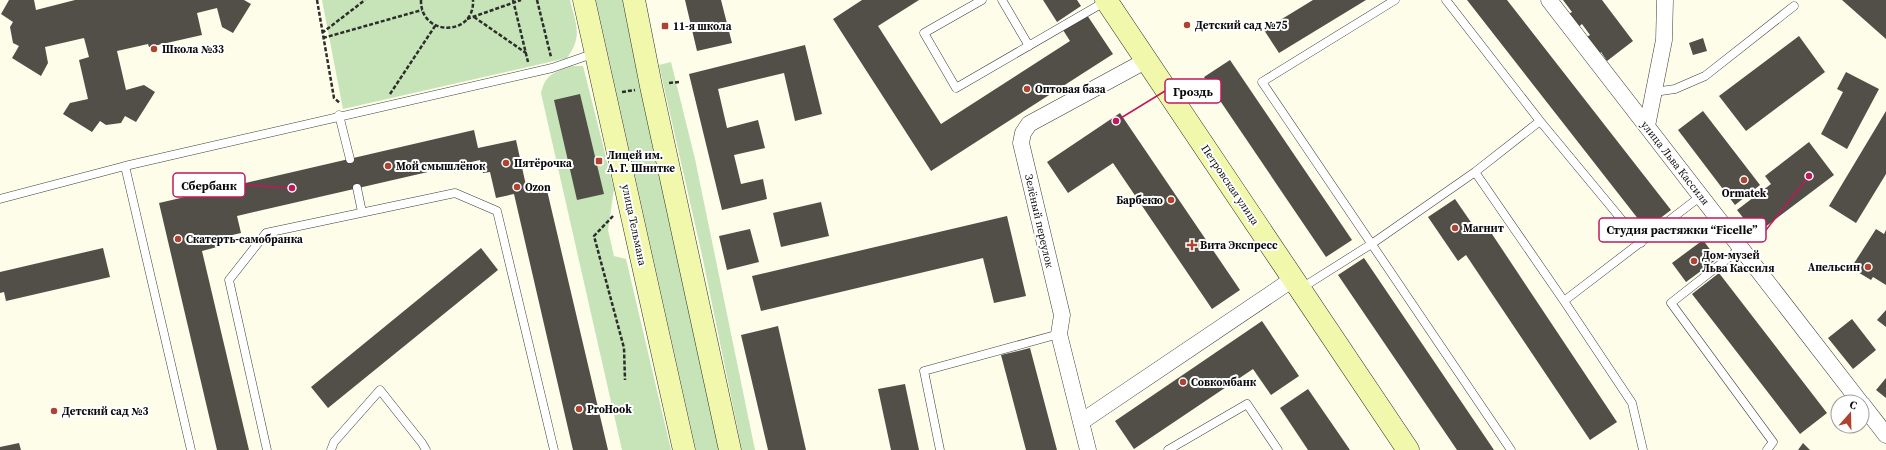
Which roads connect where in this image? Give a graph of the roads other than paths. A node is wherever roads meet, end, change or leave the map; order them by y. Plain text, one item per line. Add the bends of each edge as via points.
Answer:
1 (584, 0) edge
2 (634, 0) edge
3 (982, 0) edge
4 (1002, 0) edge
5 (1106, 0) edge
6 (1395, 0) edge
7 (1446, 0) edge
8 (1549, 0) edge
9 (1665, 0) edge
10 (1794, 6) dead end
11 (1029, 46) junction
12 (596, 52) junction
13 (1147, 60) junction
14 (1654, 92) junction
15 (339, 115) junction
16 (1540, 121) junction
17 (1647, 126) junction
18 (350, 159) dead end
19 (125, 166) junction
20 (1475, 172) junction
21 (357, 188) dead end
22 (1700, 196) junction
23 (0, 199) edge
24 (362, 212) junction
25 (1373, 243) junction
26 (1641, 243) junction
27 (1741, 248) junction
28 (1296, 284) junction
29 (1564, 301) junction
30 (1059, 334) junction
31 (1854, 394) edge
32 (1870, 415) edge
33 (1081, 422) junction
34 (1886, 435) edge
35 (191, 450) edge
36 (267, 450) edge
37 (331, 450) edge
38 (426, 450) edge
39 (554, 450) edge
40 (684, 450) edge
41 (730, 450) edge
42 (940, 450) edge
43 (1088, 450) edge
44 (1168, 450) edge
45 (1278, 450) edge
46 (1408, 450) edge
47 (1511, 450) edge
48 (1643, 450) edge
49 (1767, 450) edge

1 - 12 main road, улица Тельмана
2 - 41 main road
3 - 11 lane via 924,33 956,88
4 - 11 lane
5 - 11 lane
5 - 13 main road, Петровская улица
6 - 25 lane via 1262,82
7 - 16 lane
8 - 17 street, улица Льва Кассиля
9 - 14 street via 1664,40
10 - 14 lane via 1705,76 1675,89
12 - 15 lane via 552,68
12 - 40 main road, улица Тельмана
13 - 28 main road, Петровская улица
13 - 30 street, Зелёный переулок via 1029,124 1023,133 1021,143 1062,315
14 - 17 street
15 - 18 lane
15 - 19 lane
16 - 20 lane
16 - 26 lane
17 - 22 street, улица Льва Кассиля
19 - 23 lane
19 - 35 lane
20 - 25 lane
20 - 29 lane
21 - 24 lane
22 - 26 lane
22 - 27 street, улица Льва Кассиля
24 - 36 lane via 266,232 230,280
24 - 39 lane via 455,193 497,211
25 - 28 lane
25 - 47 lane
26 - 29 lane
27 - 31 street, улица Льва Кассиля
27 - 49 lane via 1671,303 1773,442
28 - 33 street
28 - 46 main road, Петровская улица
29 - 48 lane via 1632,403
30 - 33 street, Зелёный переулок
30 - 42 lane via 924,371
32 - 34 street, улица Льва Кассиля
33 - 43 street, Зелёный переулок
37 - 38 lane via 334,442 380,390
44 - 45 lane via 1247,404

